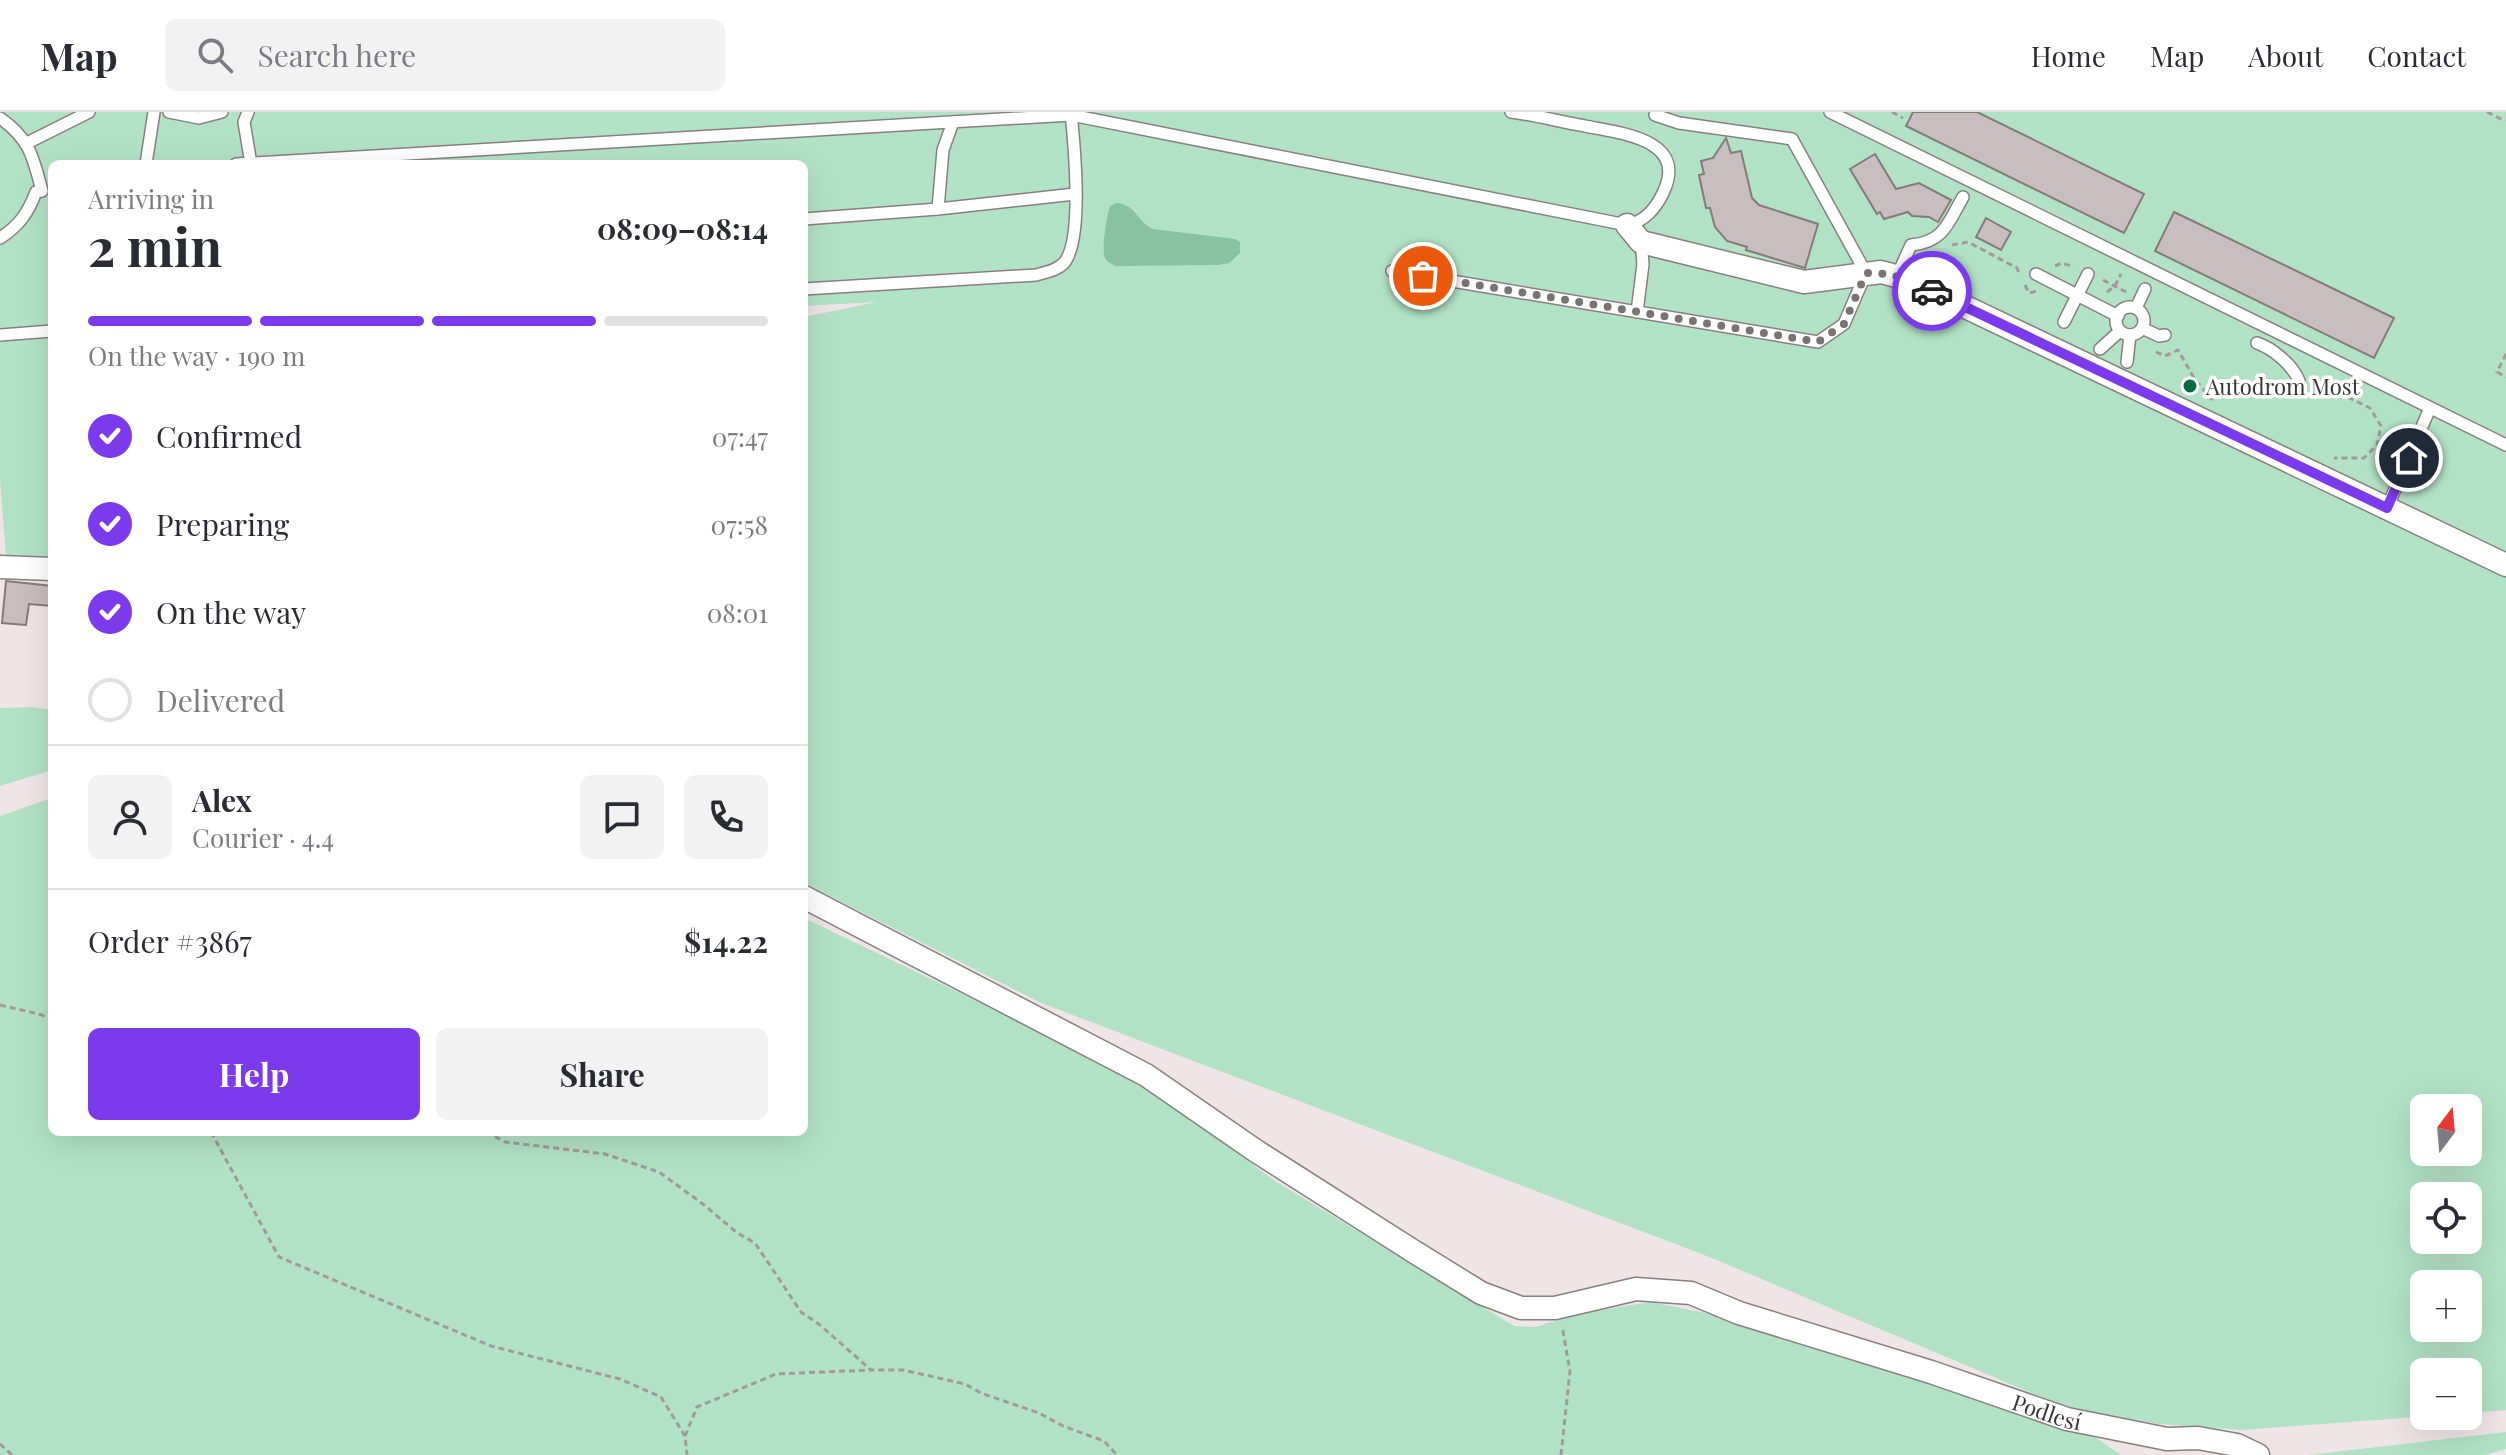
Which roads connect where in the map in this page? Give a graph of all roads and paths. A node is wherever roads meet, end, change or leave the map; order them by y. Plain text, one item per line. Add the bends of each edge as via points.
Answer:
1 (89, 112) edge
2 (154, 112) edge
3 (169, 112) edge
4 (222, 112) edge
5 (248, 112) edge
6 (1511, 112) edge
7 (1830, 112) edge
8 (1892, 112) edge
9 (2487, 112) edge
10 (1535, 113) edge
11 (1652, 113) edge
12 (1071, 114) edge
13 (0, 118) edge
14 (1903, 118) dead end
15 (2505, 121) edge
16 (953, 122) junction
17 (27, 143) junction
18 (147, 160) edge
19 (250, 160) edge
20 (302, 160) edge
21 (47, 190) edge
22 (1075, 194) junction
23 (1963, 197) dead end
24 (938, 209) junction
25 (808, 219) edge
26 (1634, 233) junction
27 (0, 238) edge
28 (2128, 259) junction
29 (1392, 271) dead end
30 (1866, 273) junction
31 (2036, 274) dead end
32 (2088, 274) dead end
33 (1897, 276) junction
34 (808, 289) edge
35 (2145, 289) dead end
36 (2098, 293) dead end
37 (2077, 296) junction
38 (2136, 308) junction
39 (1637, 312) junction
40 (2118, 316) junction
41 (2064, 322) dead end
42 (2142, 328) junction
43 (48, 331) edge
44 (2125, 333) junction
45 (0, 335) edge
46 (2165, 335) dead end
47 (2257, 343) dead end
48 (2149, 348) dead end
49 (2100, 349) dead end
50 (2506, 354) edge
51 (2127, 362) dead end
52 (2506, 377) edge
53 (2299, 381) dead end
54 (2321, 384) dead end
55 (2215, 402) dead end
56 (2430, 408) junction
57 (2506, 445) edge
58 (2329, 457) dead end
59 (2387, 508) junction
60 (2506, 565) edge
61 (0, 567) edge
62 (48, 569) edge
63 (808, 899) edge
64 (0, 1005) edge
65 (48, 1018) edge
66 (213, 1136) edge
67 (494, 1136) edge
68 (1555, 1308) junction
69 (871, 1370) junction
70 (685, 1436) junction
71 (0, 1444) edge
72 (2163, 1447) edge
73 (12, 1455) edge
74 (687, 1455) edge
75 (1117, 1455) edge
76 (1561, 1455) edge
77 (2258, 1455) edge

1 - 17 lane
2 - 18 lane
3 - 4 lane via 199,118
5 - 19 lane via 244,122
6 - 10 lane
7 - 28 lane
8 - 14 path
9 - 15 path
10 - 26 lane via 1627,134 1661,151 1667,163 1666,188
11 - 30 lane via 1679,123 1792,139
12 - 16 lane
12 - 22 lane
12 - 26 lane
13 - 17 lane
16 - 20 lane
16 - 24 lane via 943,150
17 - 21 lane
21 - 27 lane via 36,192 28,213
22 - 24 lane
22 - 34 lane via 1073,240 1067,260 1056,270
23 - 33 lane via 1944,231 1924,244 1911,245
24 - 25 lane
26 - 30 street via 1804,282
26 - 39 lane via 1643,264
28 - 36 path via 2115,286
28 - 56 lane
29 - 39 lane
30 - 33 street
30 - 39 lane via 1844,324 1818,342
31 - 37 lane
32 - 37 lane
33 - 59 street
35 - 38 lane
37 - 40 lane
37 - 41 lane
38 - 40 lane via 2125,308
38 - 42 lane via 2144,317
40 - 44 lane
42 - 44 lane
42 - 46 lane
43 - 45 lane
44 - 49 lane
44 - 51 lane
47 - 53 lane via 2295,371
48 - 55 path via 2165,356 2178,350
50 - 52 path via 2497,372
54 - 58 path via 2370,408 2381,426 2377,445 2364,458
56 - 57 lane
56 - 59 lane
59 - 60 street
61 - 62 street
63 - 68 street, Podlesí via 1146,1075 1481,1293 1521,1308
64 - 65 path
66 - 70 path via 279,1257 491,1346 620,1379 661,1397
67 - 69 path via 505,1142 605,1154 659,1172 755,1243 801,1312
68 - 72 street, Podlesí via 1636,1289 1691,1293 1739,1313
68 - 76 path via 1570,1371
69 - 70 path via 776,1374 697,1407
69 - 75 path via 903,1370 965,1384 1104,1441
70 - 74 path
71 - 73 path
72 - 77 street, Podlesí via 2198,1438

